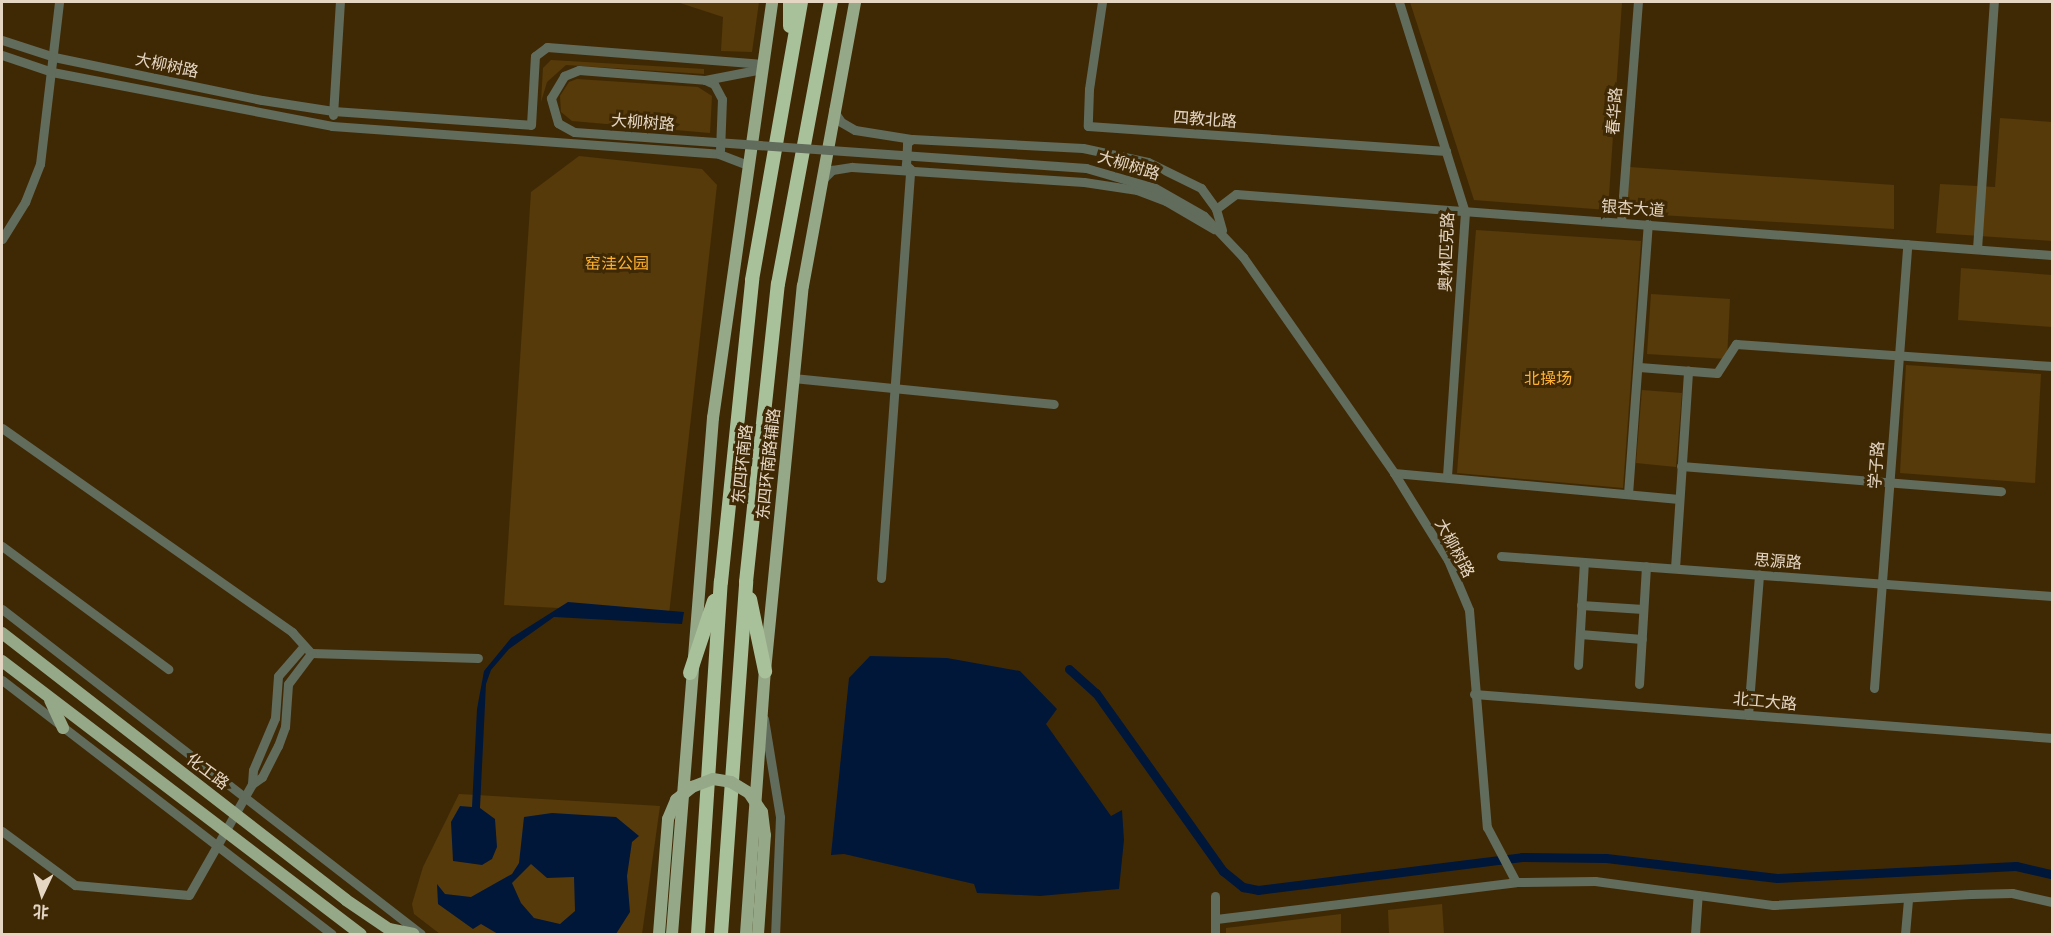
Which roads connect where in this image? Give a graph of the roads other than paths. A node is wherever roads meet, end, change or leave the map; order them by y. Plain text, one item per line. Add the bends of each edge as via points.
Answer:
1 (59, 2) edge
2 (340, 2) edge
3 (772, 2) edge
4 (790, 2) edge
5 (801, 2) edge
6 (831, 2) edge
7 (855, 2) edge
8 (1102, 2) edge
9 (1399, 2) edge
10 (1638, 2) edge
11 (1994, 2) edge
12 (2, 40) edge
13 (2, 55) edge
14 (790, 56) junction
15 (54, 57) junction
16 (763, 67) junction
17 (52, 72) junction
18 (705, 80) junction
19 (833, 110) junction
20 (333, 111) junction
21 (531, 125) junction
22 (332, 126) junction
23 (530, 139) junction
24 (912, 139) junction
25 (1446, 151) junction
26 (719, 154) junction
27 (747, 165) junction
28 (910, 169) junction
29 (821, 180) junction
30 (1216, 209) junction
31 (1465, 212) junction
32 (1621, 222) junction
33 (1648, 224) junction
34 (1222, 232) junction
35 (2, 239) edge
36 (1907, 244) junction
37 (1977, 249) junction
38 (2052, 255) edge
39 (1898, 356) junction
40 (2052, 366) edge
41 (1639, 368) junction
42 (1688, 370) junction
43 (793, 378) junction
44 (894, 388) junction
45 (1054, 404) dead end
46 (2, 428) edge
47 (1681, 466) junction
48 (1395, 473) junction
49 (1447, 477) junction
50 (1890, 482) junction
51 (2001, 491) dead end
52 (1628, 494) junction
53 (1679, 499) junction
54 (2, 546) edge
55 (1501, 556) dead end
56 (1584, 562) junction
57 (1646, 566) junction
58 (1675, 568) junction
59 (1759, 574) junction
60 (881, 578) dead end
61 (721, 582) junction
62 (746, 582) junction
63 (1882, 584) junction
64 (2052, 596) edge
65 (1581, 604) junction
66 (2, 609) edge
67 (1643, 609) junction
68 (2, 633) edge
69 (1580, 634) junction
70 (1642, 639) junction
71 (307, 650) junction
72 (478, 658) dead end
73 (2, 662) edge
74 (1578, 665) dead end
75 (168, 669) dead end
76 (765, 671) junction
77 (690, 673) junction
78 (2, 680) edge
79 (1638, 684) dead end
80 (1874, 688) dead end
81 (1474, 694) junction
82 (50, 699) junction
83 (763, 709) junction
84 (1748, 715) junction
85 (63, 728) junction
86 (2052, 738) edge
87 (246, 796) junction
88 (237, 813) junction
89 (2, 831) edge
90 (226, 833) junction
91 (217, 848) junction
92 (1516, 882) junction
93 (1698, 895) junction
94 (1215, 896) dead end
95 (1908, 898) junction
96 (2052, 902) edge
97 (1216, 919) junction
98 (392, 931) edge
99 (332, 934) edge
100 (361, 934) edge
101 (412, 934) edge
102 (421, 934) edge
103 (659, 934) edge
104 (672, 934) edge
105 (698, 934) edge
106 (721, 934) edge
107 (746, 934) edge
108 (758, 934) edge
109 (775, 934) edge
110 (1215, 934) edge
111 (1695, 934) edge
112 (1905, 934) edge

1 - 15 street
2 - 20 street
3 - 16 main road
4 - 14 highway
5 - 14 highway, 东四环南路
6 - 62 highway, 东四环南路 via 778,284
7 - 19 main road, 东四环南路辅路
8 - 25 street, 四教北路 via 1089,89 1088,126
9 - 25 street, 奥林匹克路
10 - 32 street, 春华路
11 - 37 street
12 - 15 street, 大柳树路
13 - 17 street, 大柳树路
14 - 61 highway, 东四环南路 via 752,280
15 - 17 street
15 - 20 street, 大柳树路
16 - 18 street
16 - 21 street via 547,47 535,56
16 - 27 main road
17 - 22 street, 大柳树路
17 - 35 street via 40,164 25,202
18 - 26 street via 714,84 722,99
18 - 34 street, 大柳树路, bridge via 587,70 564,76 553,90 553,115 565,128 1086,168 1155,188 1182,201
19 - 24 street via 841,122 855,130
19 - 29 main road, 东四环南路辅路
20 - 21 street, 大柳树路
20 - 22 street
21 - 23 street
22 - 23 street, 大柳树路
23 - 26 street, 大柳树路
24 - 28 street via 907,143 906,165
24 - 30 street via 1083,148 1148,162 1202,188
25 - 31 street, 奥林匹克路
26 - 27 street, 大柳树路
27 - 77 main road via 713,418
28 - 29 street via 852,167 832,170
28 - 34 street via 1084,182 1137,190
28 - 44 street
29 - 43 main road, 东四环南路辅路
30 - 31 street, 银杏大道 via 1236,194
30 - 34 street
31 - 32 street, 银杏大道
31 - 49 street, 奥林匹克路
32 - 33 street, 银杏大道
33 - 36 street, 银杏大道
33 - 41 street
34 - 48 street, 大柳树路
36 - 37 street, 银杏大道
36 - 39 street, 学子路
37 - 38 street, 银杏大道
39 - 40 street
39 - 42 street via 1736,344 1716,373
39 - 50 street, 学子路
41 - 42 street
41 - 52 street
42 - 47 street
43 - 44 street
43 - 76 main road, 东四环南路辅路
44 - 45 street
44 - 60 street
46 - 71 street via 292,632
47 - 50 street
47 - 53 street
48 - 49 street
48 - 81 street, 大柳树路 via 1448,560 1470,610
49 - 52 street
50 - 51 street
50 - 63 street, 学子路
52 - 53 street
53 - 58 street
54 - 75 street
55 - 56 street, 思源路
56 - 57 street, 思源路
56 - 65 street
57 - 58 street, 思源路
57 - 67 street
58 - 59 street, 思源路
59 - 63 street, 思源路
59 - 84 street
61 - 77 highway
61 - 105 highway, 东四环南路
62 - 76 highway
62 - 106 highway, 东四环南路
63 - 64 street, 思源路
63 - 80 street, 学子路
65 - 67 street
65 - 69 street
66 - 87 street
67 - 70 street
68 - 88 main road, 化工路
69 - 70 street
69 - 74 street
70 - 79 street
71 - 72 street
71 - 87 street via 278,676 275,718
73 - 82 main road
76 - 83 main road, 东四环南路辅路
77 - 104 main road
78 - 85 street
81 - 84 street, 北工大路
81 - 92 street, 大柳树路 via 1487,827
82 - 85 main road
82 - 90 main road
83 - 107 main road, 东四环南路辅路
83 - 109 street via 780,817
84 - 86 street, 北工大路
85 - 91 street
87 - 88 street
87 - 102 street
88 - 90 street
88 - 98 main road, 化工路
89 - 91 street via 75,885 189,895
90 - 91 street
90 - 100 main road
91 - 99 street
92 - 93 street via 1595,881
92 - 97 street
93 - 95 street via 1773,905
93 - 111 street
94 - 97 street
95 - 96 street via 2012,893
95 - 112 street
97 - 110 street
98 - 101 main road
103 - 108 main road, bridge via 668,819 676,800 692,786 713,779 731,782 749,793 762,812 765,835

